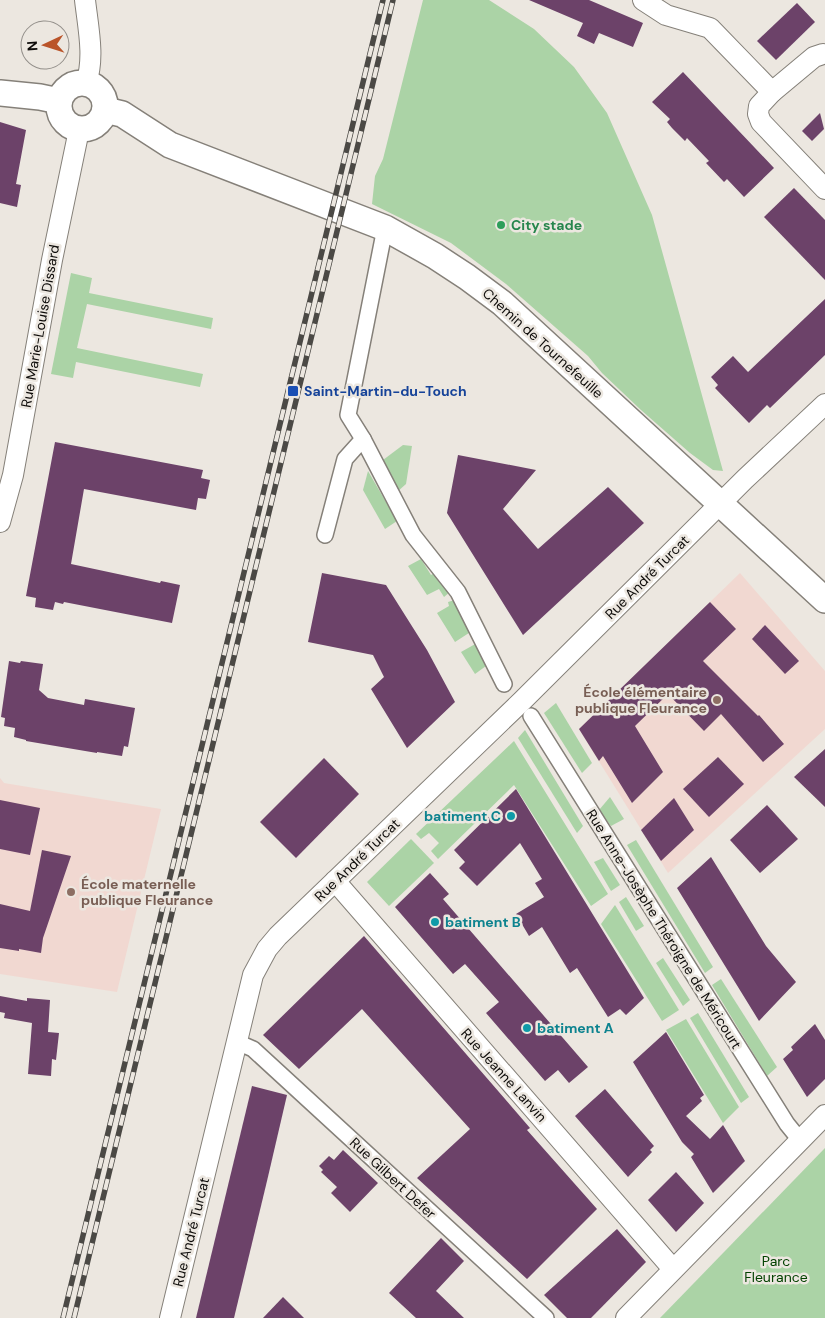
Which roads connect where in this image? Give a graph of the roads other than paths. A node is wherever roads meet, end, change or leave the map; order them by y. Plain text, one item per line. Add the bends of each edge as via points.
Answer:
1 (85, 0) edge
2 (643, 0) edge
3 (824, 52) edge
4 (86, 83) junction
5 (772, 92) junction
6 (0, 93) edge
7 (59, 101) junction
8 (105, 110) junction
9 (78, 130) junction
10 (825, 189) edge
11 (385, 228) junction
12 (825, 404) edge
13 (363, 439) junction
14 (720, 504) junction
15 (0, 522) edge
16 (325, 535) dead end
17 (825, 600) edge
18 (504, 684) dead end
19 (531, 716) dead end
20 (335, 881) junction
21 (237, 1042) junction
22 (825, 1115) edge
23 (800, 1140) junction
24 (673, 1269) junction
25 (170, 1318) edge
26 (546, 1318) edge
27 (626, 1318) edge

1 - 4 street via 90,48
2 - 5 street via 666,15 710,28
3 - 5 street via 814,56
4 - 7 street via 69,87
4 - 8 street via 101,93
5 - 10 street via 759,106 761,122
6 - 7 street
7 - 9 street via 62,120
8 - 9 street via 96,125
8 - 11 street, Chemin de Tournefeuille via 122,114 170,145
9 - 15 street, Rue Marie-Louise Dissard via 13,476
11 - 13 street via 348,415
11 - 14 street, Chemin de Tournefeuille via 435,256 502,303
12 - 14 street, Rue André Turcat
13 - 16 street via 345,459
13 - 18 street via 413,535 458,592
14 - 17 street, Chemin de Tournefeuille
14 - 20 street, Rue André Turcat
19 - 23 street, Rue Anne-Josèphe Théroigne de Méricourt via 786,1124
20 - 21 street, Rue André Turcat via 278,936 259,962 253,974
20 - 24 street, Rue Jeanne Lanvin
21 - 25 street, Rue André Turcat
21 - 26 street, Rue Gilbert Defer via 253,1049
22 - 23 street
23 - 24 street
24 - 27 street

